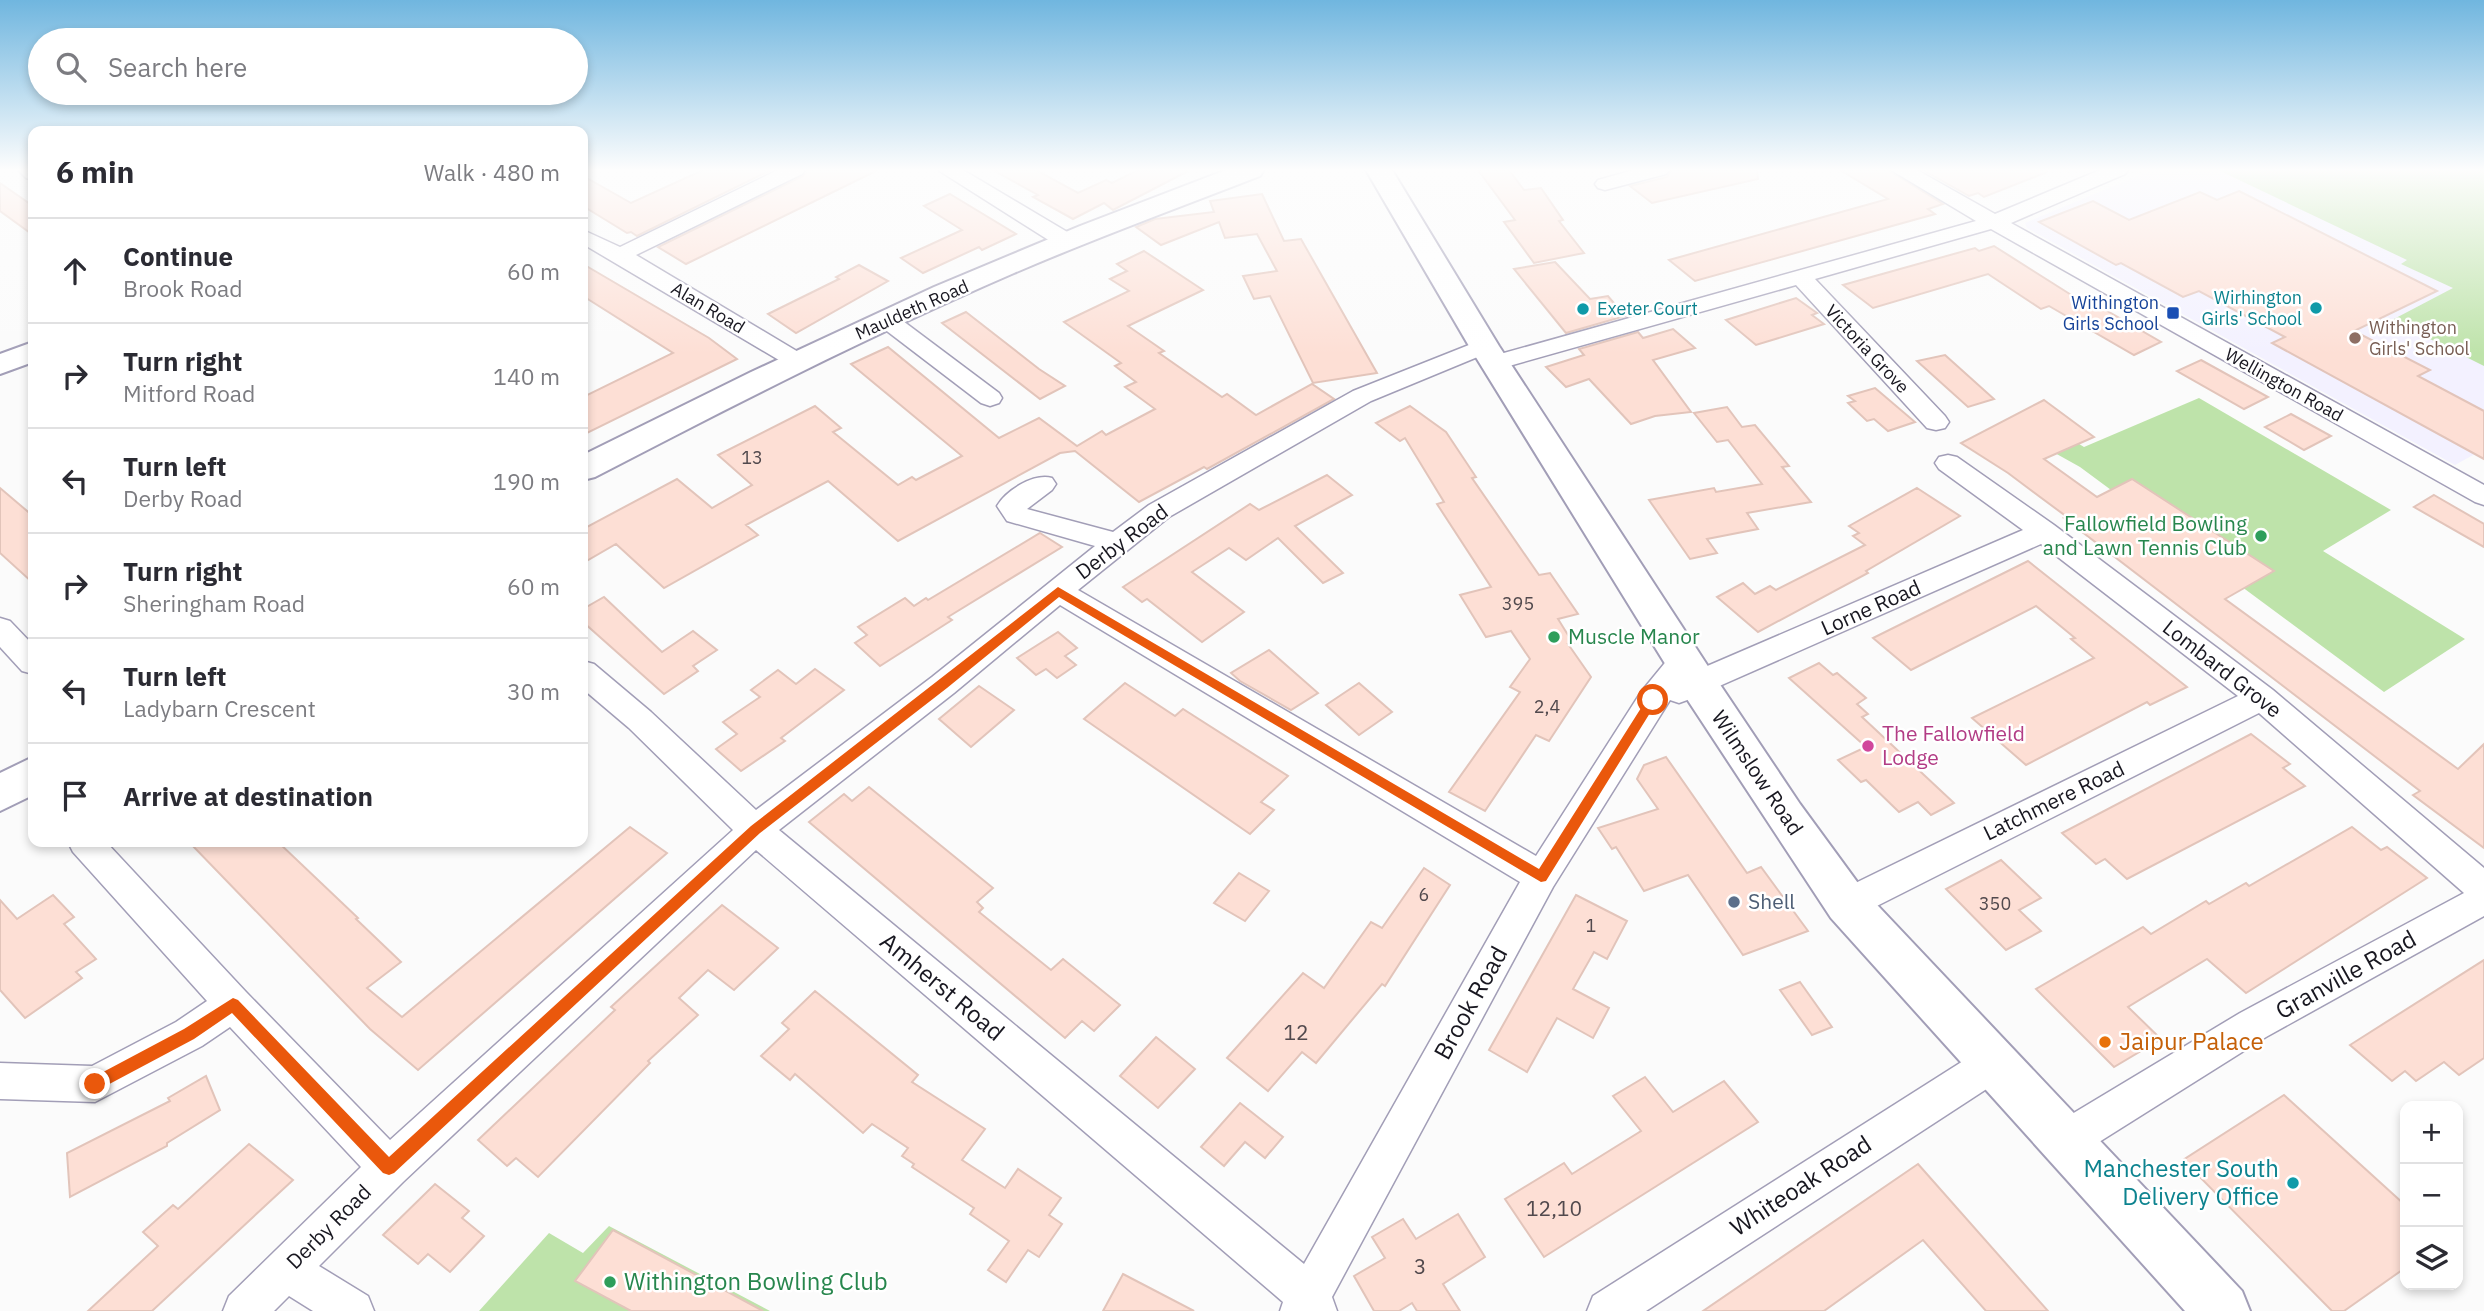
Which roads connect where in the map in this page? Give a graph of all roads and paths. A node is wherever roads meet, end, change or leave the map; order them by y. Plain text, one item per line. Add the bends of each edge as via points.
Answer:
1 (669, 231) edge
2 (1050, 231) edge
3 (1092, 231) edge
4 (1416, 231) edge
5 (1960, 231) edge
6 (2010, 231) edge
7 (588, 239) edge
8 (1066, 241) junction
9 (620, 255) junction
10 (1799, 275) junction
11 (887, 320) junction
12 (28, 353) edge
13 (1489, 354) junction
14 (797, 361) junction
15 (0, 365) edge
16 (990, 398) dead end
17 (1936, 422) dead end
18 (1948, 463) dead end
19 (588, 466) edge
20 (1043, 484) dead end
21 (2484, 496) edge
22 (2044, 532) junction
23 (1117, 543) junction
24 (1058, 591) junction
25 (0, 629) edge
26 (28, 658) edge
27 (1691, 673) junction
28 (588, 676) edge
29 (2262, 698) junction
30 (755, 830) junction
31 (90, 847) edge
32 (1541, 877) junction
33 (2484, 889) edge
34 (2484, 899) edge
35 (1847, 904) junction
36 (233, 1004) junction
37 (1995, 1062) junction
38 (0, 1081) edge
39 (2066, 1140) junction
40 (389, 1168) junction
41 (285, 1270) junction
42 (1308, 1306) edge
43 (244, 1311) edge
44 (353, 1311) edge
45 (1608, 1311) edge
46 (2222, 1311) edge

1 - 9 street
2 - 8 street
3 - 8 main road, Mauldeth Road
4 - 13 main road, Wilmslow Road
5 - 10 street, Derby Road
6 - 21 street, Wellington Road
7 - 9 street, Alan Road
8 - 11 main road, Mauldeth Road
9 - 14 street, Alan Road
10 - 13 street, Derby Road
10 - 17 street, Victoria Grove
11 - 14 main road, Mauldeth Road
11 - 16 street
12 - 15 main road
13 - 23 street, Derby Road via 1362,396 1159,512
13 - 27 main road, Wilmslow Road
14 - 19 main road, Mauldeth Road
18 - 22 street, Lombard Grove
20 - 23 street via 1010,506 1017,515
22 - 27 street, Lorne Road
22 - 29 street, Lombard Grove
23 - 24 street, Derby Road
24 - 30 street, Derby Road
24 - 32 street
25 - 26 street
27 - 32 street, Brook Road via 1653,700
27 - 35 main road, Wilmslow Road
28 - 30 street, Amherst Road
29 - 33 street, Lombard Grove
29 - 35 street, Latchmere Road
30 - 40 street, Derby Road
30 - 42 street, Amherst Road
31 - 36 street
32 - 42 street, Brook Road
34 - 39 street, Granville Road via 2252,1025
35 - 37 main road, Wilmslow Road
36 - 38 street via 189,1034 95,1084
36 - 40 street
37 - 39 main road, Wilmslow Road
37 - 45 street, Whiteoak Road
39 - 46 main road, Wilmslow Road
40 - 41 street, Derby Road
41 - 43 street, Derby Road
41 - 44 street

